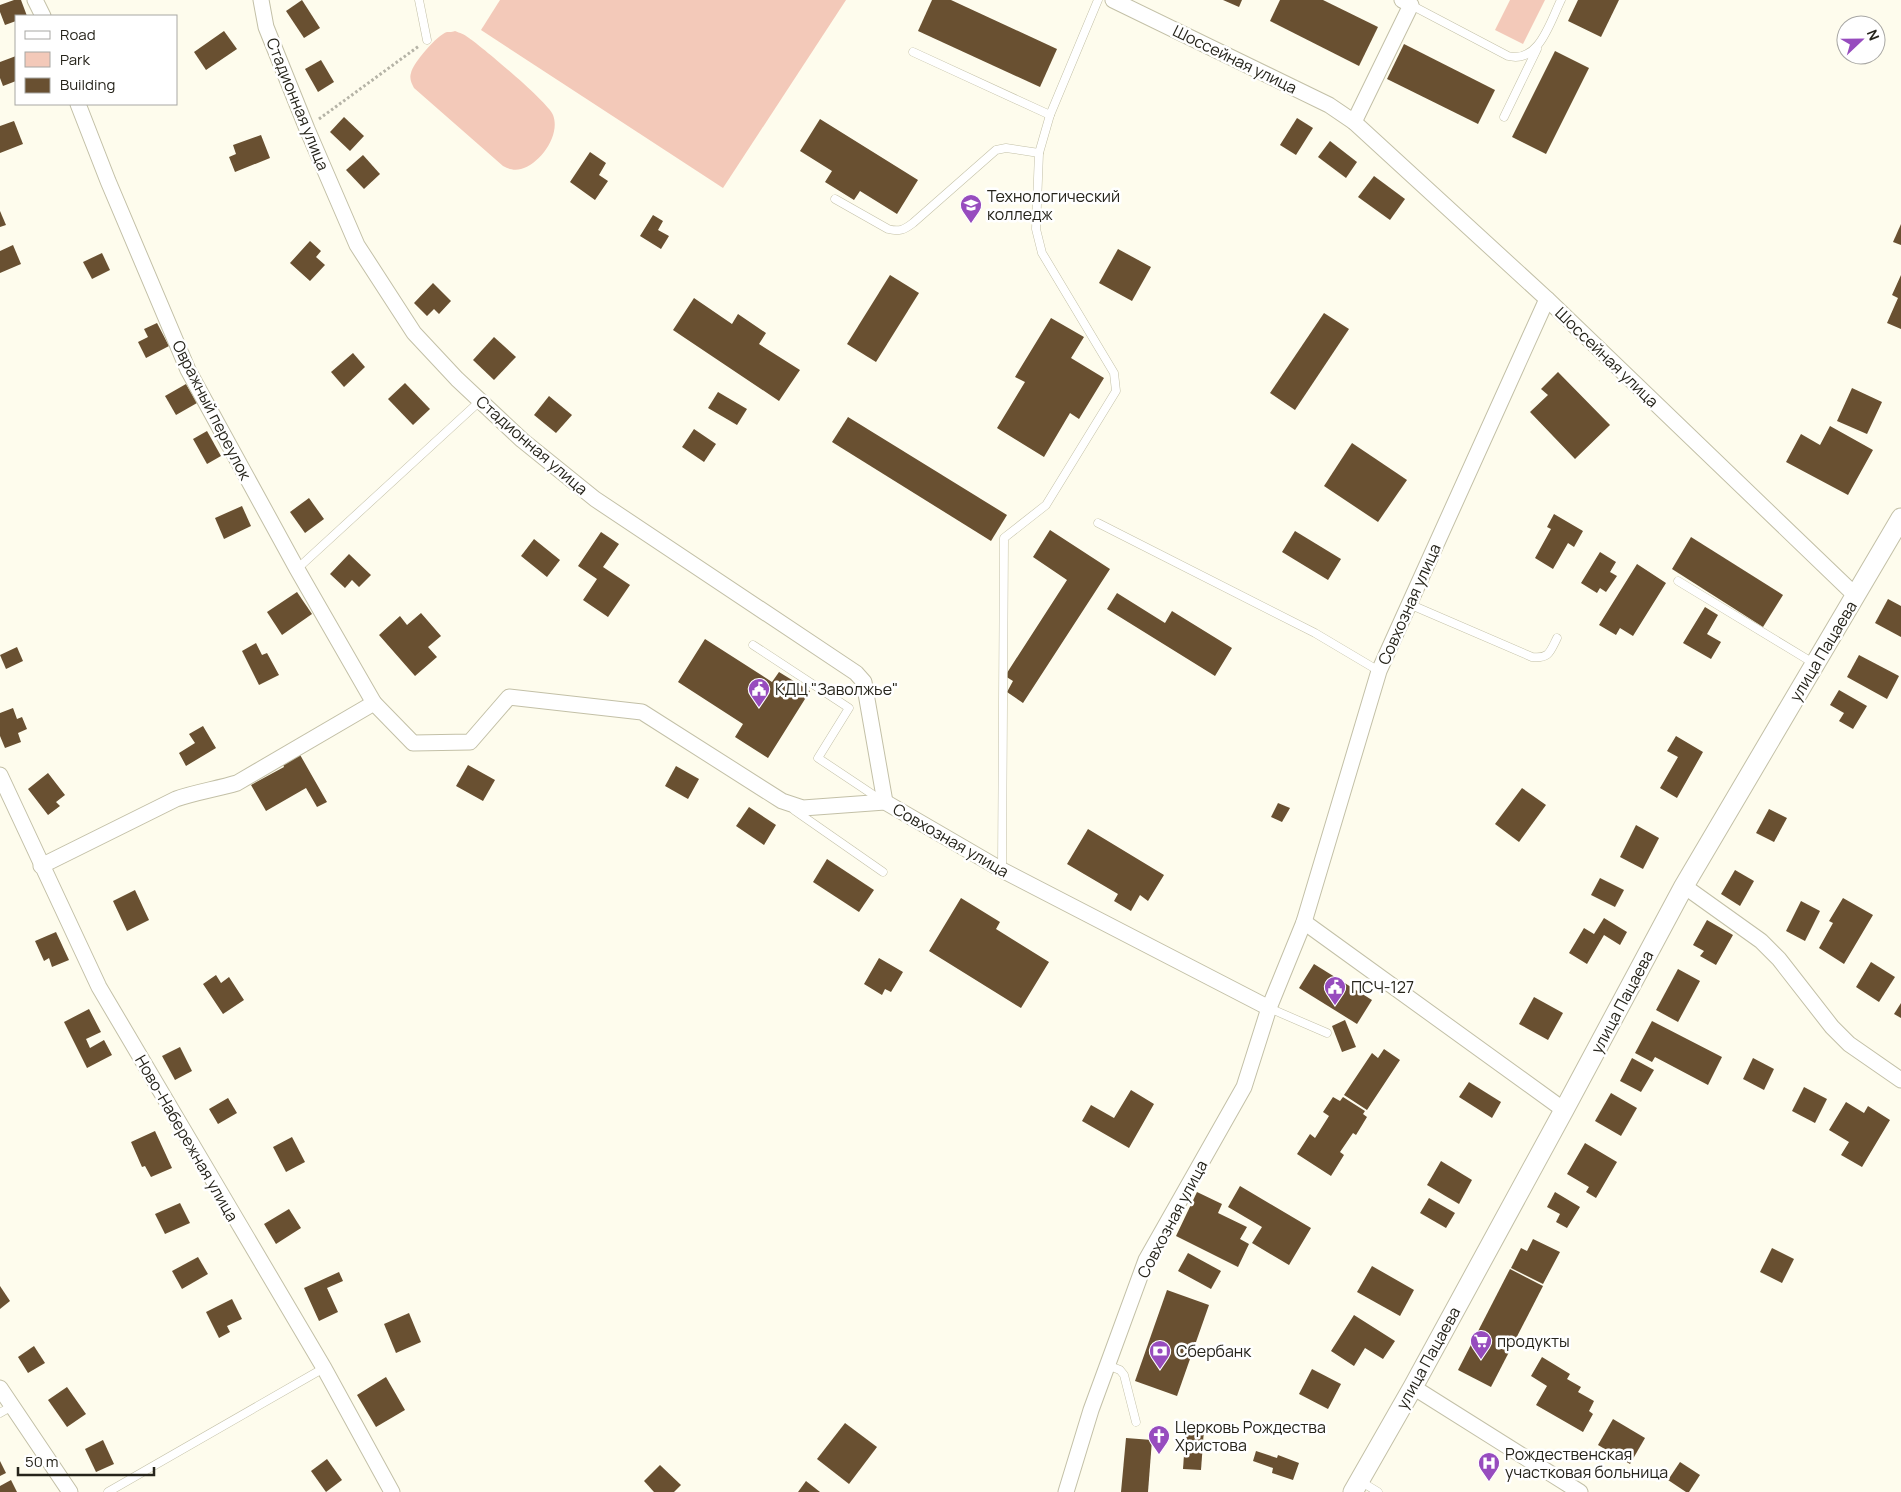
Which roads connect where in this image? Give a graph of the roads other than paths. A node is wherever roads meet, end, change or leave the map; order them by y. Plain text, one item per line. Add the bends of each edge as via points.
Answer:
1 (35, 0) edge
2 (262, 0) edge
3 (419, 0) edge
4 (1098, 0) edge
5 (1113, 0) edge
6 (1561, 0) edge
7 (1406, 2) edge
8 (42, 15) edge
9 (427, 40) road end
10 (1540, 42) junction
11 (913, 52) dead end
12 (78, 105) edge
13 (1050, 115) junction
14 (1504, 117) dead end
15 (1354, 122) junction
16 (1039, 153) junction
17 (835, 199) dead end
18 (1547, 299) junction
19 (480, 401) junction
20 (1901, 518) edge
21 (1098, 523) dead end
22 (297, 569) junction
23 (1678, 581) dead end
24 (1856, 596) junction
25 (1409, 604) junction
26 (1557, 638) dead end
27 (753, 645) dead end
28 (1815, 664) junction
29 (1379, 671) junction
30 (509, 697) joint
31 (374, 703) junction
32 (0, 774) edge
33 (782, 801) junction
34 (885, 802) junction
35 (42, 866) junction
36 (1002, 870) junction
37 (883, 872) dead end
38 (1684, 886) junction
39 (1304, 922) junction
40 (1269, 1008) junction
41 (1327, 1033) dead end
42 (1901, 1080) edge
43 (1564, 1110) junction
44 (1107, 1364) junction
45 (324, 1368) junction
46 (1413, 1387) junction
47 (0, 1388) edge
48 (6, 1410) edge
49 (1136, 1422) dead end
50 (1357, 1486) edge
51 (70, 1492) edge
52 (108, 1492) edge
53 (392, 1492) edge
54 (1066, 1492) edge
55 (1378, 1492) edge
56 (1580, 1492) edge

1 - 8 street
2 - 19 street, Стадионная улица via 266,27 357,245 414,332
3 - 9 lane
4 - 13 lane
5 - 15 street, Шоссейная улица via 1329,105
6 - 10 lane
7 - 10 lane via 1508,56 1526,56
7 - 15 street
10 - 14 lane
11 - 13 lane
12 - 22 street, Овражный переулок via 188,370
13 - 16 lane
15 - 18 street, Шоссейная улица
16 - 17 lane via 1006,148 996,150 904,230 888,229
16 - 36 lane via 1036,230 1042,254 1114,372 1116,390 1046,505 1004,538
18 - 24 street, Шоссейная улица
18 - 25 street, Совхозная улица
19 - 22 lane
19 - 34 street, Стадионная улица via 595,499 856,673 864,682
20 - 24 street, улица Пацаева
21 - 29 lane via 1315,633
22 - 31 street, Овражный переулок
23 - 28 lane
24 - 28 street, улица Пацаева
25 - 26 lane via 1532,657 1541,658 1549,654
25 - 29 street, Совхозная улица
27 - 34 lane via 849,708 818,758
28 - 38 street, улица Пацаева
29 - 39 street, Совхозная улица
30 - 31 street, Овражный переулок via 470,742 413,743
30 - 33 street, Совхозная улица via 642,712
31 - 35 street via 236,783 176,799
32 - 35 street, Ново-Набережная улица
33 - 34 street, Совхозная улица via 804,808
33 - 37 lane
34 - 36 street, Совхозная улица
35 - 45 street, Ново-Набережная улица via 99,987
36 - 40 street, Совхозная улица
38 - 42 street via 1761,941 1849,1044
38 - 43 street, улица Пацаева
39 - 40 street, Совхозная улица
39 - 43 street
40 - 41 lane
40 - 44 street, Совхозная улица via 1244,1087 1146,1260
43 - 46 street, улица Пацаева
44 - 49 lane via 1124,1374
44 - 54 street, Совхозная улица
45 - 52 lane
45 - 53 street, Ново-Набережная улица
46 - 50 street, улица Пацаева
46 - 56 street
47 - 48 street
48 - 51 street
50 - 55 lane

